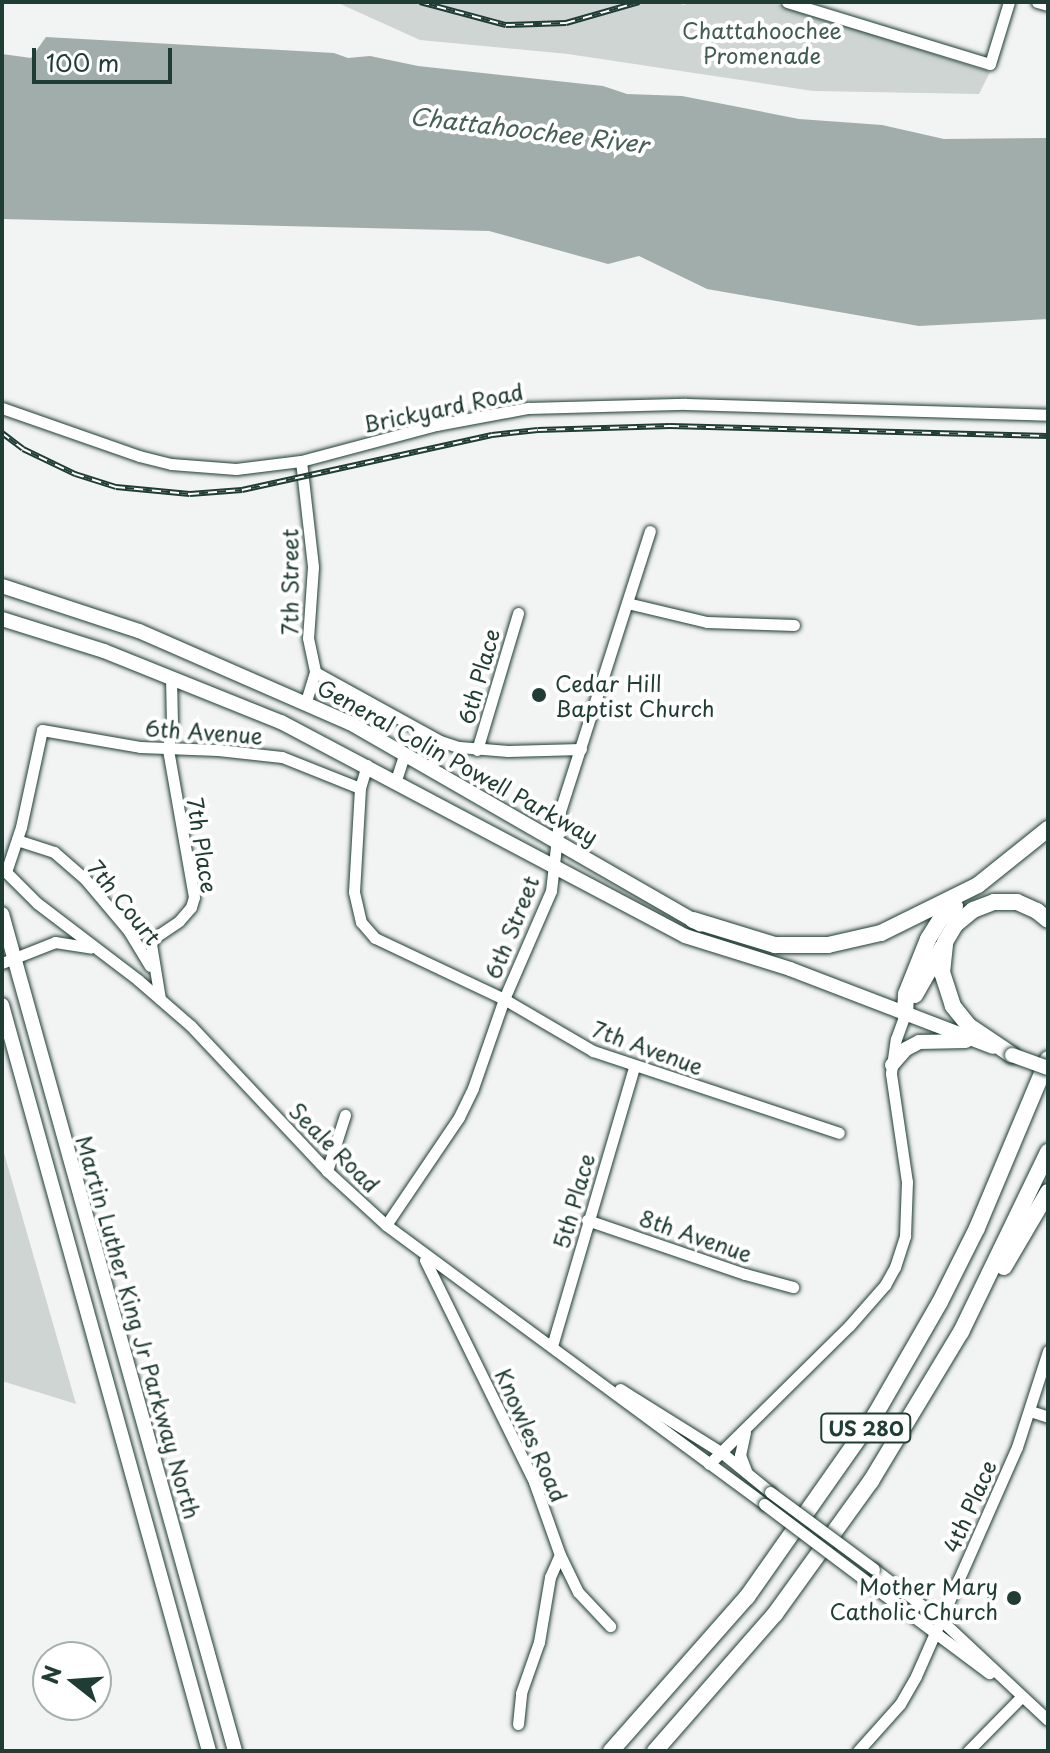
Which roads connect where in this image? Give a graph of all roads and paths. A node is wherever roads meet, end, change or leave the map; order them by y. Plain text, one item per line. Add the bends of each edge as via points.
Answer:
1 (787, 2) edge
2 (1009, 2) edge
3 (1037, 2) edge
4 (1048, 5) edge
5 (2, 408) edge
6 (1048, 415) edge
7 (301, 461) junction
8 (650, 531) dead end
9 (2, 586) edge
10 (627, 603) junction
11 (518, 613) dead end
12 (2, 619) edge
13 (794, 625) dead end
14 (315, 672) junction
15 (171, 677) junction
16 (306, 702) junction
17 (440, 741) junction
18 (168, 749) junction
19 (581, 749) junction
20 (477, 750) junction
21 (405, 753) junction
22 (367, 765) junction
23 (431, 769) junction
24 (396, 780) junction
25 (360, 788) junction
26 (1048, 829) edge
27 (17, 840) junction
28 (555, 840) junction
29 (555, 869) junction
30 (4, 870) edge
31 (978, 885) junction
32 (2, 914) edge
33 (693, 920) junction
34 (1048, 920) edge
35 (945, 942) junction
36 (106, 955) junction
37 (8, 961) edge
38 (790, 969) junction
39 (154, 973) junction
40 (161, 999) junction
41 (504, 999) junction
42 (2, 1005) edge
43 (905, 1014) junction
44 (979, 1042) junction
45 (1012, 1055) junction
46 (1048, 1059) edge
47 (892, 1065) junction
48 (634, 1067) junction
49 (1048, 1068) edge
50 (345, 1115) dead end
51 (839, 1133) dead end
52 (1048, 1152) edge
53 (327, 1171) junction
54 (1048, 1192) edge
55 (587, 1220) junction
56 (386, 1225) junction
57 (423, 1256) junction
58 (793, 1287) dead end
59 (961, 1332) junction
60 (552, 1346) junction
61 (1048, 1351) edge
62 (1030, 1411) junction
63 (1048, 1417) edge
64 (747, 1427) junction
65 (721, 1452) junction
66 (709, 1464) junction
67 (747, 1474) junction
68 (560, 1555) junction
69 (941, 1620) junction
70 (610, 1626) dead end
71 (934, 1634) junction
72 (1021, 1697) junction
73 (1048, 1720) edge
74 (518, 1724) dead end
75 (624, 1737) junction
76 (209, 1751) edge
77 (235, 1751) edge
78 (602, 1751) edge
79 (611, 1751) edge
80 (655, 1751) edge
81 (858, 1751) edge
82 (968, 1751) edge

1 - 2 street via 990,64
3 - 4 street
5 - 7 street, Brickyard Road via 171,464 236,469
6 - 7 street, Brickyard Road via 752,405 553,406 465,418
7 - 14 street, 7th Street via 313,551 308,638
8 - 10 street, 6th Street
9 - 16 main road, General Colin Powell Parkway via 139,631
10 - 13 street via 707,622
10 - 19 street, 6th Street
11 - 20 street, 6th Place
12 - 15 main road, General Colin Powell Parkway
14 - 16 street, 7th Street
14 - 17 street
15 - 18 street, 7th Place
15 - 22 main road, General Colin Powell Parkway via 281,722
16 - 21 main road, General Colin Powell Parkway
17 - 20 street
17 - 23 street
18 - 25 street, 6th Avenue via 282,757
18 - 27 street, 6th Avenue via 42,730
18 - 39 street, 7th Place via 194,897 179,921 154,938
19 - 20 street
19 - 28 street, 6th Street
21 - 23 main road, General Colin Powell Parkway
21 - 24 street
22 - 24 main road, General Colin Powell Parkway
22 - 25 street
23 - 28 main road, General Colin Powell Parkway
24 - 29 main road, General Colin Powell Parkway
25 - 41 street, 7th Avenue via 354,892 357,913 369,932 403,955
26 - 31 highway
27 - 30 street
27 - 39 street, 7th Court via 54,852 85,879 128,930
28 - 29 street, 6th Street
28 - 33 main road, General Colin Powell Parkway
29 - 38 main road, General Colin Powell Parkway via 685,936
29 - 41 street, 6th Street via 551,891
30 - 36 street, Seale Road via 37,903
31 - 33 highway via 881,933 828,945 775,945
31 - 43 highway via 942,917 928,939 906,994
32 - 37 main road, Martin Luther King Jr Parkway North
33 - 38 main road, General Colin Powell Parkway
34 - 35 highway via 1017,902 994,902 973,910
35 - 43 highway
35 - 45 highway via 942,973 953,1006 969,1026
36 - 37 street, Seale Road via 55,942
36 - 40 street, Seale Road
37 - 77 main road, Martin Luther King Jr Parkway North
38 - 43 main road, General Colin Powell Parkway
39 - 40 street, 7th Place
40 - 53 street, Seale Road
41 - 48 street, 7th Avenue via 593,1051
41 - 56 street, 6th Street via 459,1117
42 - 76 main road, Martin Luther King Jr Parkway North
43 - 44 main road, General Colin Powell Parkway
43 - 47 street
44 - 45 main road, General Colin Powell Parkway
44 - 47 main road via 919,1042
45 - 49 main road, General Colin Powell Parkway, bridge
46 - 75 highway, US 280 via 966,1252 875,1415 747,1597
47 - 64 street via 907,1182 905,1236 895,1267 849,1326
48 - 51 street, 7th Avenue
48 - 55 street, 5th Place
50 - 53 street
52 - 59 highway, US 280
53 - 56 street, Seale Road
54 - 59 highway
55 - 58 street, 8th Avenue
55 - 60 street, 5th Place
56 - 57 street, Seale Road
57 - 60 street, Seale Road
57 - 68 street, Knowles Road via 528,1468
59 - 80 highway, US 280 via 871,1481 775,1614
60 - 65 street, Seale Road
60 - 66 street, Seale Road
61 - 62 street, 4th Place
62 - 63 street
62 - 69 street, 4th Place
64 - 65 street
64 - 67 street via 740,1449
65 - 66 street
65 - 67 street, Seale Road
66 - 71 street, Seale Road, bridge
67 - 69 street, Seale Road, bridge
68 - 70 street, Knowles Road via 584,1600
68 - 74 street via 521,1693
69 - 71 street, 4th Place
69 - 72 street, Seale Road
71 - 72 street, Seale Road
71 - 81 street, 4th Place via 900,1704
72 - 73 street, Seale Road
72 - 82 street
75 - 78 highway
75 - 79 highway, US 280

